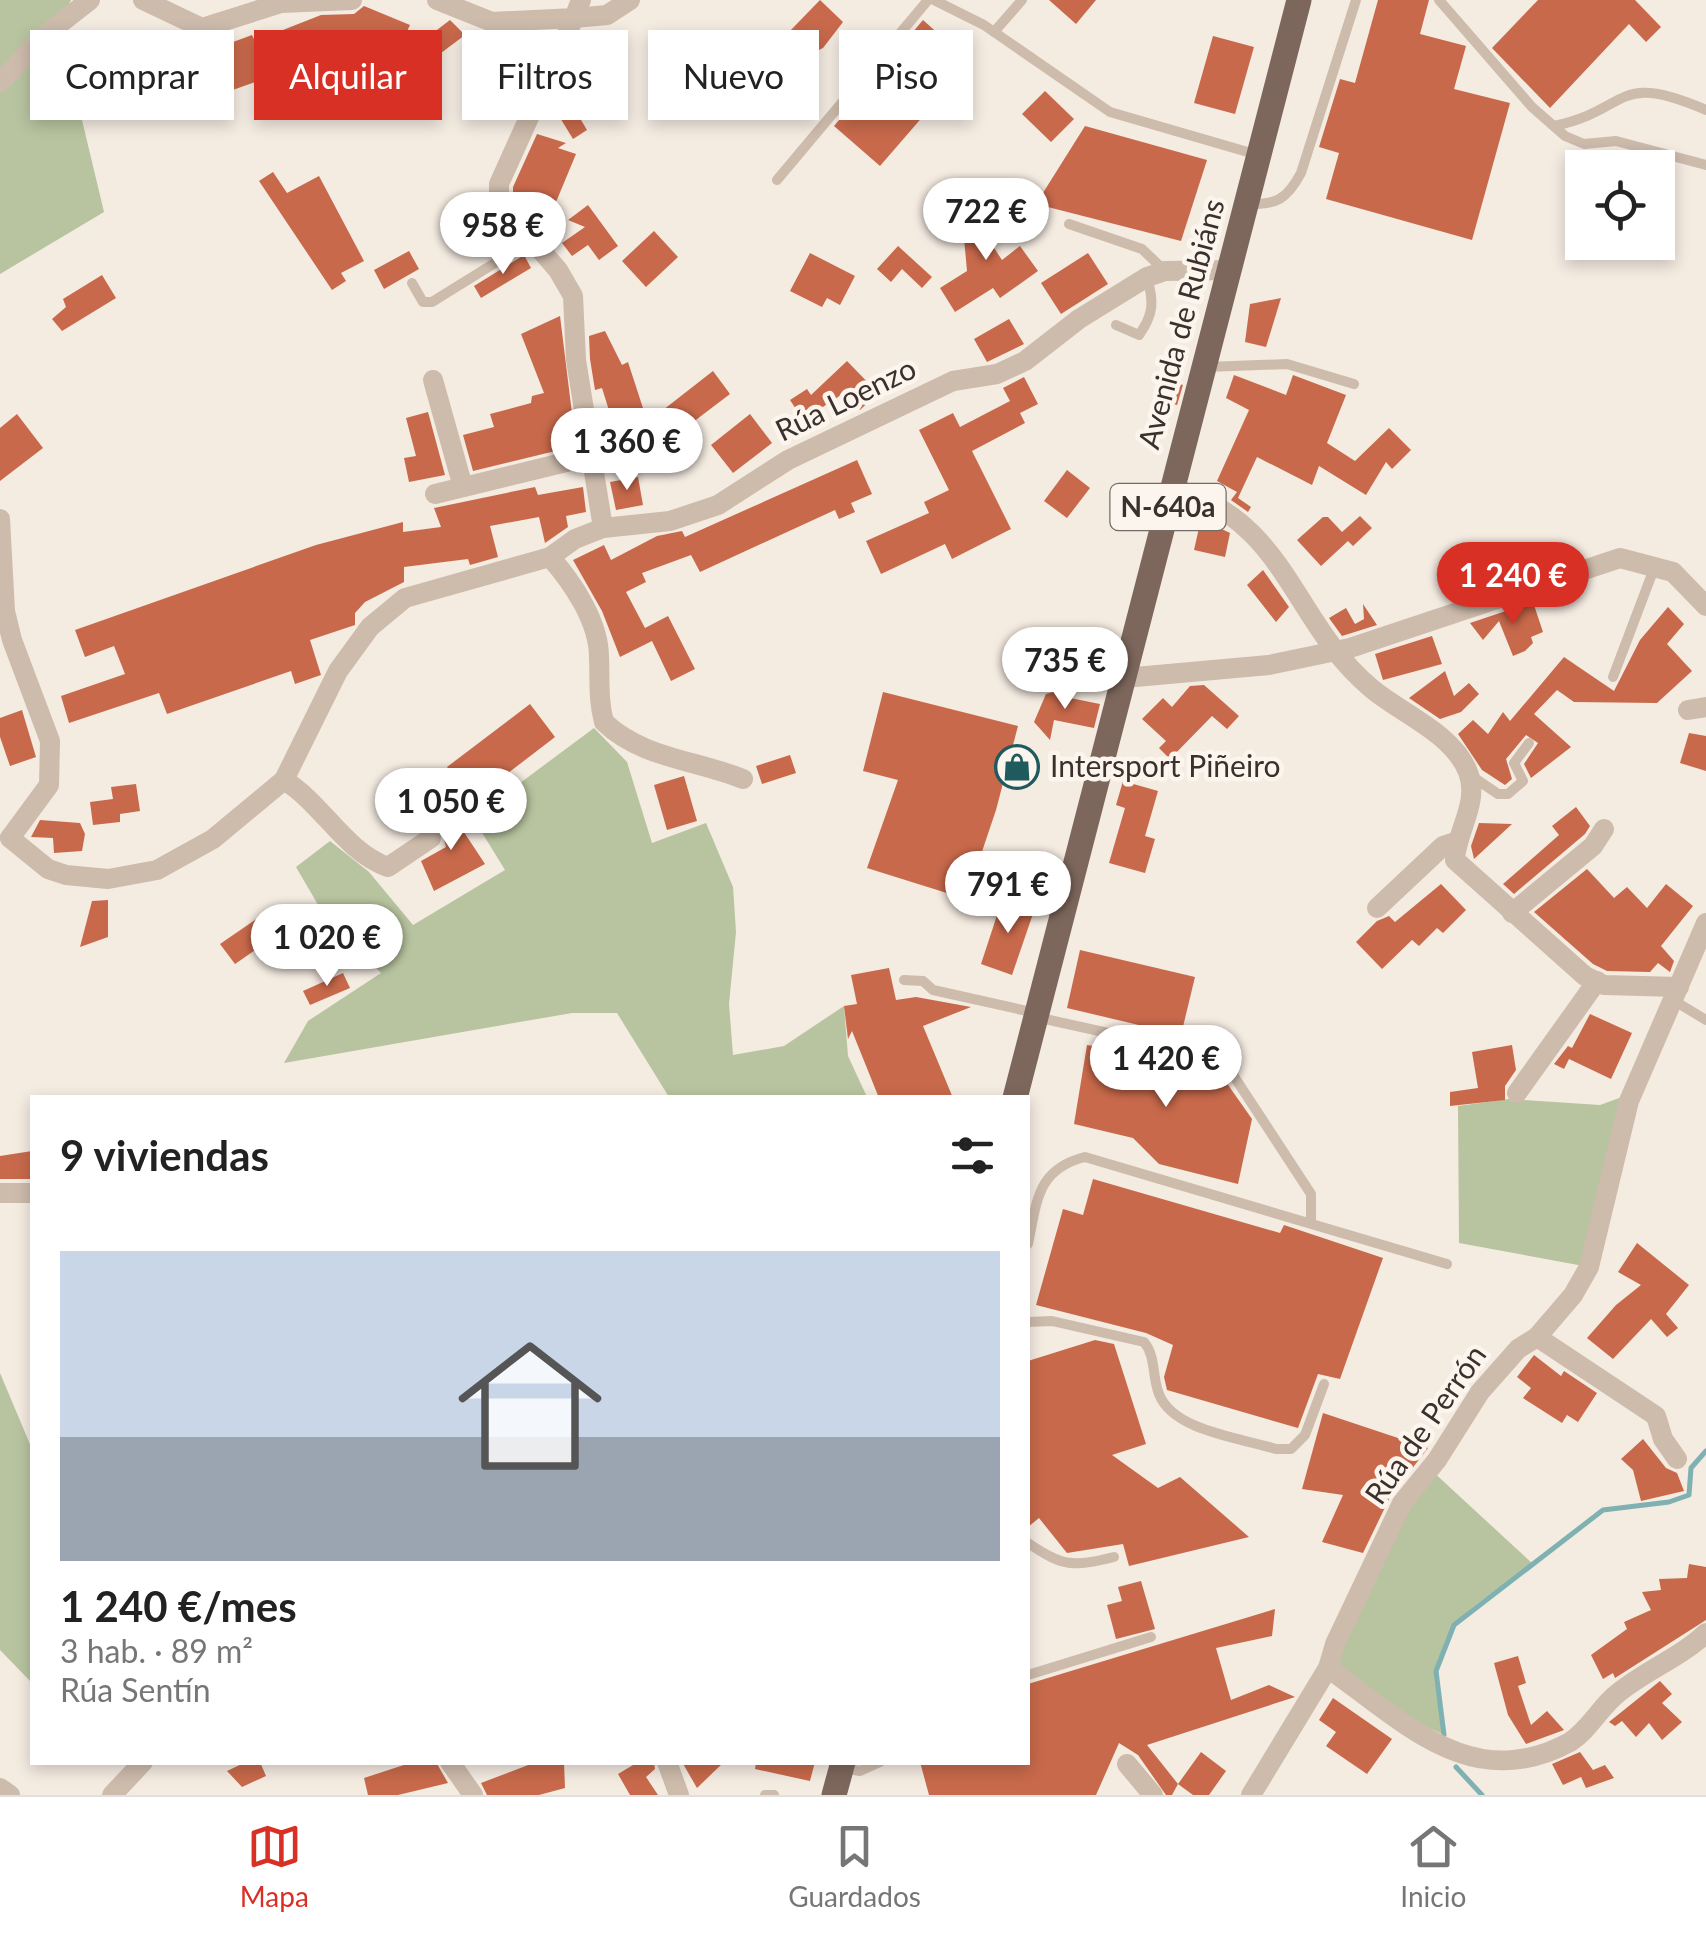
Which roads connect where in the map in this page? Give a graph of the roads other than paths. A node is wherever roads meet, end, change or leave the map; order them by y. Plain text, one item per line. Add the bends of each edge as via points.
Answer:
1 (90, 0) edge
2 (143, 0) edge
3 (352, 0) edge
4 (436, 0) edge
5 (630, 0) edge
6 (931, 0) edge
7 (1022, 0) edge
8 (1300, 0) edge
9 (1356, 0) edge
10 (1439, 0) edge
11 (280, 1) edge
12 (578, 9) edge
13 (994, 32) junction
14 (0, 82) edge
15 (1706, 110) edge
16 (1554, 126) junction
17 (1259, 155) junction
18 (1706, 166) edge
19 (777, 180) dead end
20 (1246, 204) junction
21 (1069, 224) dead end
22 (532, 240) junction
23 (1229, 270) junction
24 (1156, 274) junction
25 (412, 283) dead end
26 (1116, 325) dead end
27 (1204, 368) junction
28 (432, 380) dead end
29 (1354, 384) dead end
30 (590, 456) junction
31 (463, 487) junction
32 (1173, 488) junction
33 (435, 494) dead end
34 (0, 519) edge
35 (603, 528) junction
36 (550, 557) junction
37 (1655, 565) junction
38 (1706, 606) edge
39 (1332, 650) junction
40 (1613, 677) dead end
41 (1124, 678) junction
42 (1529, 743) dead end
43 (1470, 774) junction
44 (743, 779) dead end
45 (284, 780) junction
46 (1604, 829) dead end
47 (430, 838) dead end
48 (5, 839) edge
49 (1456, 842) junction
50 (1377, 908) dead end
51 (1512, 913) junction
52 (1706, 923) edge
53 (904, 980) dead end
54 (1597, 982) junction
55 (1676, 993) junction
56 (1036, 1016) junction
57 (1706, 1020) edge
58 (1517, 1093) dead end
59 (1016, 1095) edge
60 (0, 1193) edge
61 (30, 1193) edge
62 (1311, 1224) junction
63 (1030, 1237) edge
64 (1447, 1264) dead end
65 (1030, 1322) edge
66 (1537, 1336) junction
67 (1324, 1384) dead end
68 (1677, 1458) dead end
69 (1030, 1544) edge
70 (1114, 1557) dead end
71 (1706, 1633) edge
72 (1151, 1637) dead end
73 (1328, 1668) junction
74 (1030, 1674) edge
75 (1126, 1764) dead end
76 (140, 1765) edge
77 (452, 1765) edge
78 (668, 1765) edge
79 (842, 1765) edge
80 (873, 1765) edge
81 (0, 1788) edge
82 (10, 1795) edge
83 (112, 1795) edge
84 (473, 1795) edge
85 (680, 1795) edge
86 (765, 1795) edge
87 (774, 1795) edge
88 (834, 1795) edge
89 (1152, 1795) edge
90 (1251, 1795) edge

1 - 14 street
2 - 11 street via 202,28
3 - 11 street
4 - 12 street via 492,22
5 - 12 street via 607,14
6 - 13 lane
6 - 19 lane
7 - 13 lane
8 - 17 main road, Avenida de Rubiáns / N-640a
9 - 20 lane via 1301,173 1288,197
10 - 16 lane
12 - 22 street via 499,184 499,202
13 - 17 lane via 1110,112
15 - 16 lane via 1672,94 1632,90
16 - 18 lane via 1584,144 1616,141
17 - 20 main road, Avenida de Rubiáns / N-640a
20 - 23 main road, Avenida de Rubiáns / N-640a
21 - 24 lane via 1142,249
22 - 25 lane via 432,302 423,302
22 - 30 street via 573,296
23 - 24 street
23 - 27 main road, Avenida de Rubiáns / N-640a
24 - 26 lane via 1154,302 1140,335
24 - 35 street, Rúa Loenzo via 1079,319 1025,362 953,380 788,460 718,505 670,521
27 - 29 lane via 1287,364
27 - 32 main road, Avenida de Rubiáns / N-640a
28 - 31 street
30 - 31 street
30 - 35 street
31 - 33 street
32 - 39 street via 1202,496 1246,524 1307,604
32 - 41 main road, Avenida de Rubiáns / N-640a
34 - 48 street via 5,610 50,740 48,785
35 - 36 street, Rúa Loenzo
36 - 44 street via 590,619 600,652 604,722 640,749
36 - 45 street, Rúa Loenzo via 405,598 370,627 338,671
37 - 38 street via 1673,572
37 - 39 street via 1620,558
37 - 40 lane
39 - 41 street via 1269,665
39 - 43 street via 1370,688 1440,739
41 - 56 main road, Avenida de Rubiáns / N-640a
42 - 43 lane via 1514,763 1523,781 1508,794
43 - 49 street via 1470,806
45 - 47 street via 318,805 363,858 388,867
45 - 48 street, Rúa Loenzo via 213,839 157,870 108,879 66,875
46 - 51 street via 1593,846
49 - 50 street
49 - 51 street via 1455,860
51 - 54 street
52 - 55 street, Rúa de Perrón
53 - 56 lane
54 - 55 street
54 - 58 street
55 - 57 lane
55 - 66 street, Rúa de Perrón via 1629,1101 1589,1268
56 - 59 main road, N-640a
56 - 62 lane via 1222,1058 1311,1194
60 - 61 street
62 - 63 lane via 1085,1157 1047,1176
62 - 64 lane
65 - 67 lane via 1052,1320 1144,1342 1162,1403 1177,1418 1276,1449 1291,1449 1306,1435
66 - 68 street via 1656,1416
66 - 73 street, Rúa de Perrón via 1480,1392 1402,1503
69 - 70 lane via 1075,1566
71 - 73 street via 1614,1696 1572,1741 1520,1766 1468,1763 1441,1751
72 - 74 lane
73 - 90 street, Rúa de Perrón
75 - 89 street
76 - 83 street
77 - 84 street
78 - 85 street
79 - 80 lane via 860,1771
79 - 88 main road
81 - 82 street
86 - 87 lane

